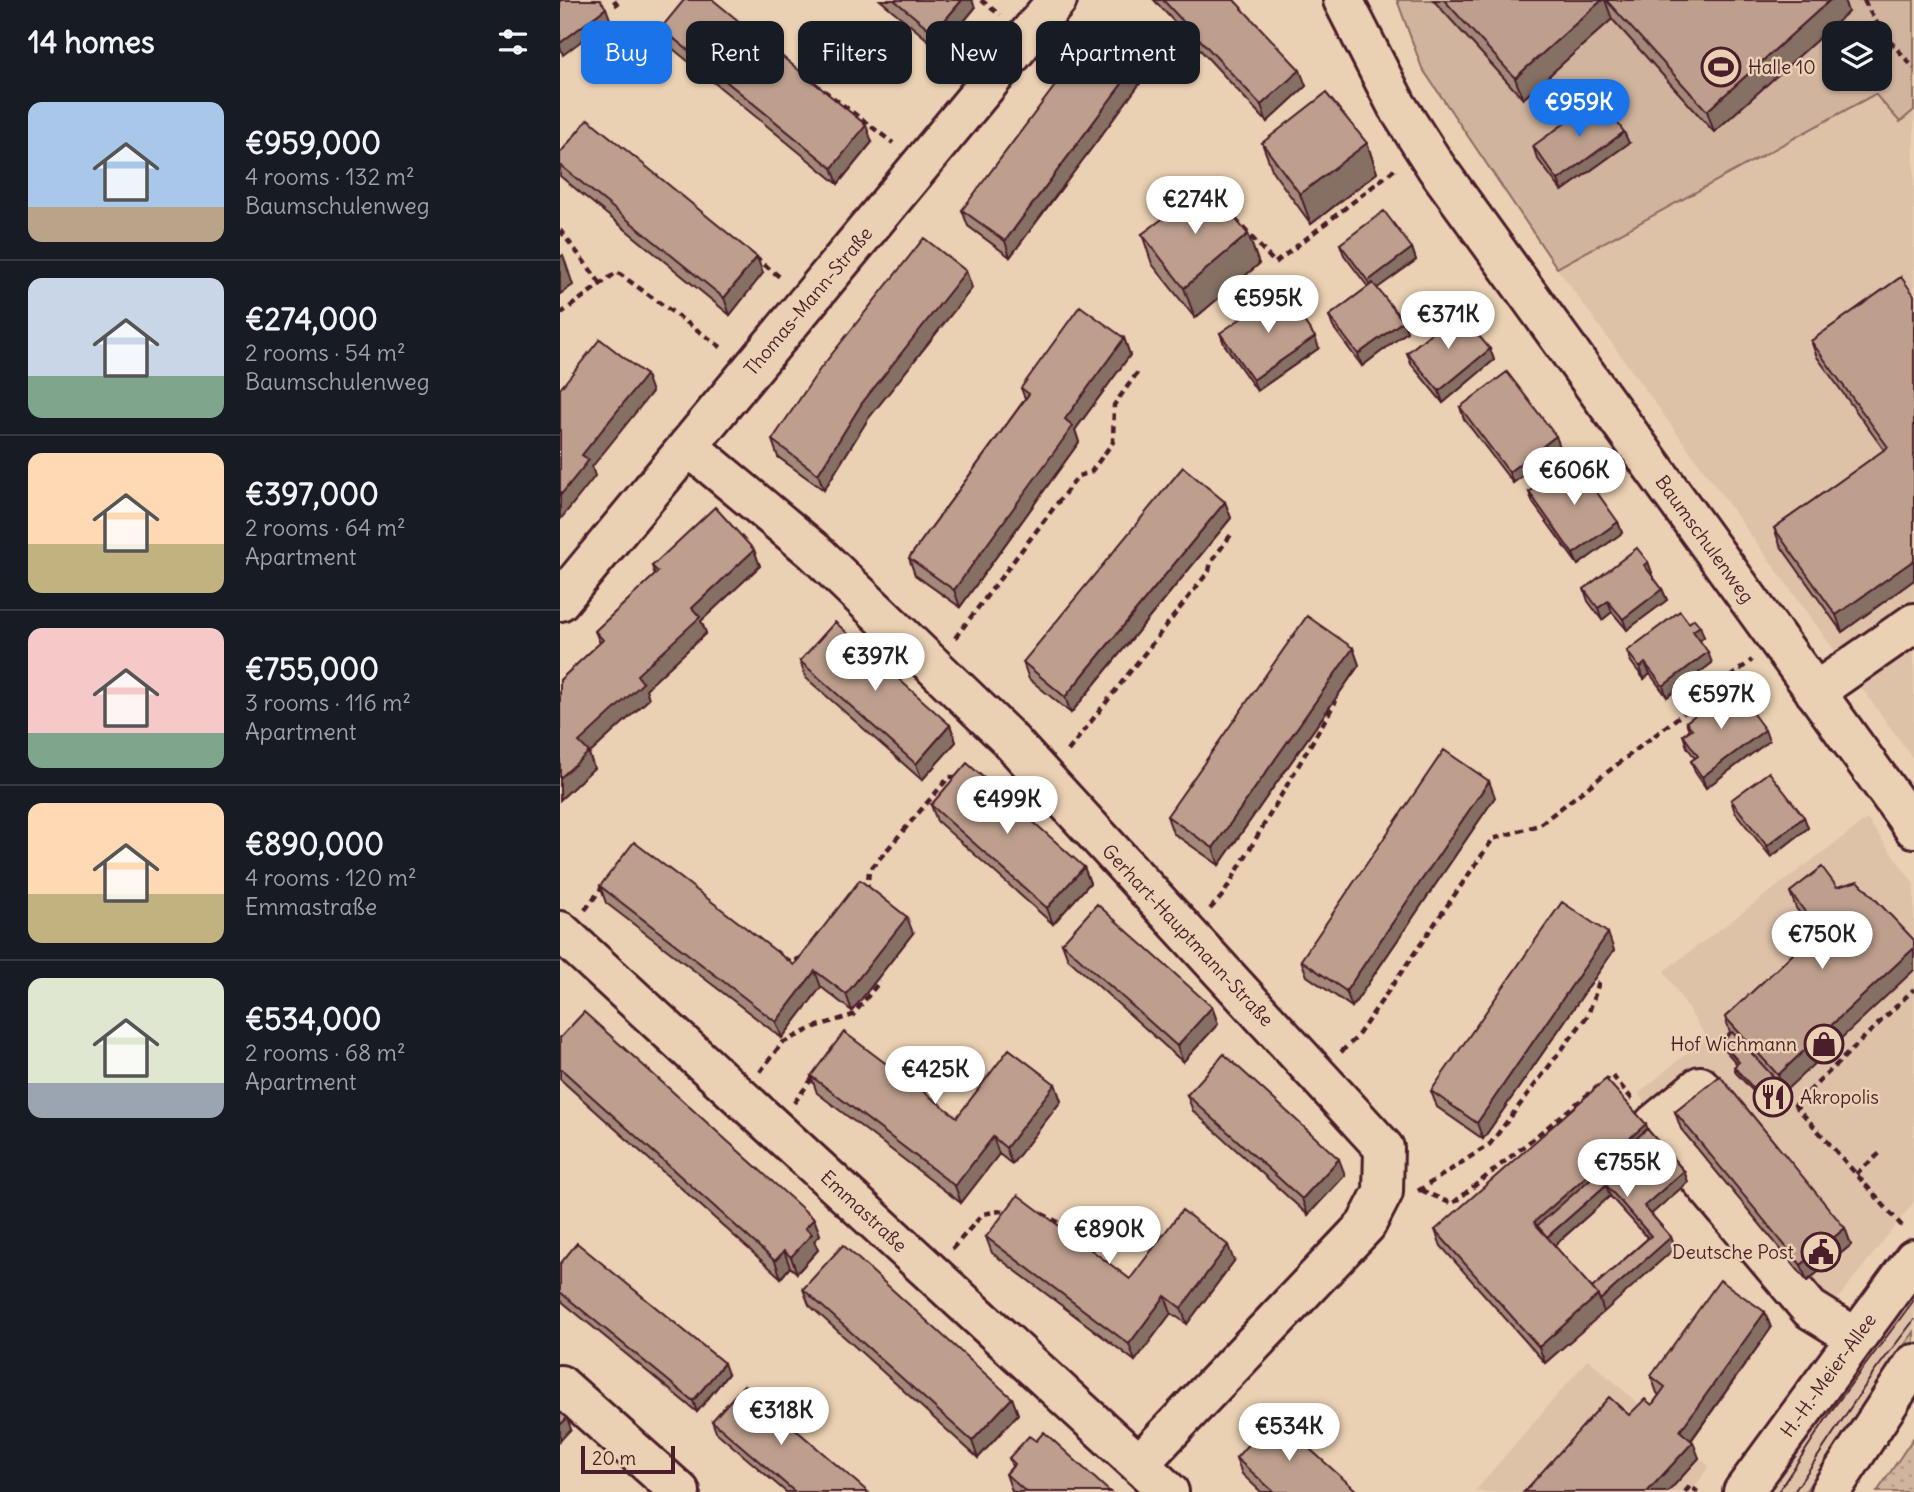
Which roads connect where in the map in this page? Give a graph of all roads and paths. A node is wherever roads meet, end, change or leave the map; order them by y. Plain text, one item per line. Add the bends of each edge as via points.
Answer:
1 (614, 0) edge
2 (1057, 0) edge
3 (1343, 0) edge
4 (1864, 0) edge
5 (619, 8) dead end
6 (1914, 68) edge
7 (816, 84) edge
8 (921, 165) junction
9 (1395, 168) dead end
10 (1230, 213) edge
11 (560, 230) edge
12 (750, 253) edge
13 (601, 284) junction
14 (808, 300) junction
15 (560, 314) edge
16 (751, 369) junction
17 (1140, 369) dead end
18 (688, 446) junction
19 (1233, 532) dead end
20 (560, 601) edge
21 (1914, 622) edge
22 (1777, 640) junction
23 (935, 666) junction
24 (1815, 692) junction
25 (1336, 701) dead end
26 (969, 778) edge
27 (1045, 779) junction
28 (1914, 828) edge
29 (605, 885) edge
30 (867, 893) edge
31 (562, 933) edge
32 (1186, 934) junction
33 (769, 946) edge
34 (808, 956) edge
35 (880, 981) dead end
36 (1599, 982) dead end
37 (1914, 989) edge
38 (816, 1073) edge
39 (1317, 1075) junction
40 (1700, 1086) dead end
41 (740, 1097) junction
42 (1654, 1124) junction
43 (776, 1129) junction
44 (1880, 1153) dead end
45 (1856, 1174) junction
46 (1420, 1189) junction
47 (1409, 1196) dead end
48 (1016, 1208) edge
49 (1037, 1211) edge
50 (1058, 1222) edge
51 (1910, 1245) edge
52 (931, 1273) junction
53 (1855, 1337) junction
54 (1914, 1364) edge
55 (560, 1385) edge
56 (1139, 1465) junction
57 (680, 1492) edge
58 (1169, 1492) edge
59 (1685, 1492) edge
60 (1698, 1492) edge
61 (1742, 1492) edge
62 (1830, 1492) edge

1 - 5 path
2 - 8 street, Thomas-Mann-Straße
3 - 22 street, Baumschulenweg via 1397,106 1436,167
4 - 6 path via 1886,38
7 - 8 path
8 - 14 street, Thomas-Mann-Straße
9 - 10 path via 1275,263
11 - 13 path
12 - 14 path
13 - 15 path
13 - 16 path via 617,272
14 - 16 street, Thomas-Mann-Straße
16 - 18 street, Thomas-Mann-Straße
17 - 23 path via 1115,405 1112,442 1091,472 1078,477
18 - 20 street, Thomas-Mann-Straße
18 - 23 street, Gerhart-Hauptmann-Straße via 815,552
19 - 27 path via 1209,571
21 - 24 street
22 - 24 street, Baumschulenweg
22 - 39 path via 1539,825 1493,839 1356,1038
23 - 27 street, Gerhart-Hauptmann-Straße
24 - 28 street, Baumschulenweg
25 - 32 path via 1223,895
26 - 30 path via 949,776 869,871
27 - 32 street, Gerhart-Hauptmann-Straße
29 - 31 path
31 - 41 street, Emmastraße
32 - 39 street, Gerhart-Hauptmann-Straße
33 - 34 path via 790,962
35 - 41 path via 853,1015 782,1043
36 - 46 path via 1588,1015 1490,1144
37 - 45 path via 1795,1105
38 - 43 path
39 - 56 street, Gerhart-Hauptmann-Straße via 1384,1148 1383,1192 1366,1225
40 - 42 street
41 - 43 street, Emmastraße
42 - 46 path via 1612,1075 1452,1204
42 - 53 street via 1810,1309
43 - 52 street, Emmastraße
44 - 45 path
45 - 51 path
46 - 47 path
48 - 52 path via 983,1214
49 - 50 path
51 - 53 street, H.-H.-Meier-Allee
52 - 56 street, Emmastraße
53 - 61 street, H.-H.-Meier-Allee
54 - 62 street
55 - 57 street
56 - 58 street, Emmastraße
59 - 60 path via 1690,1486

